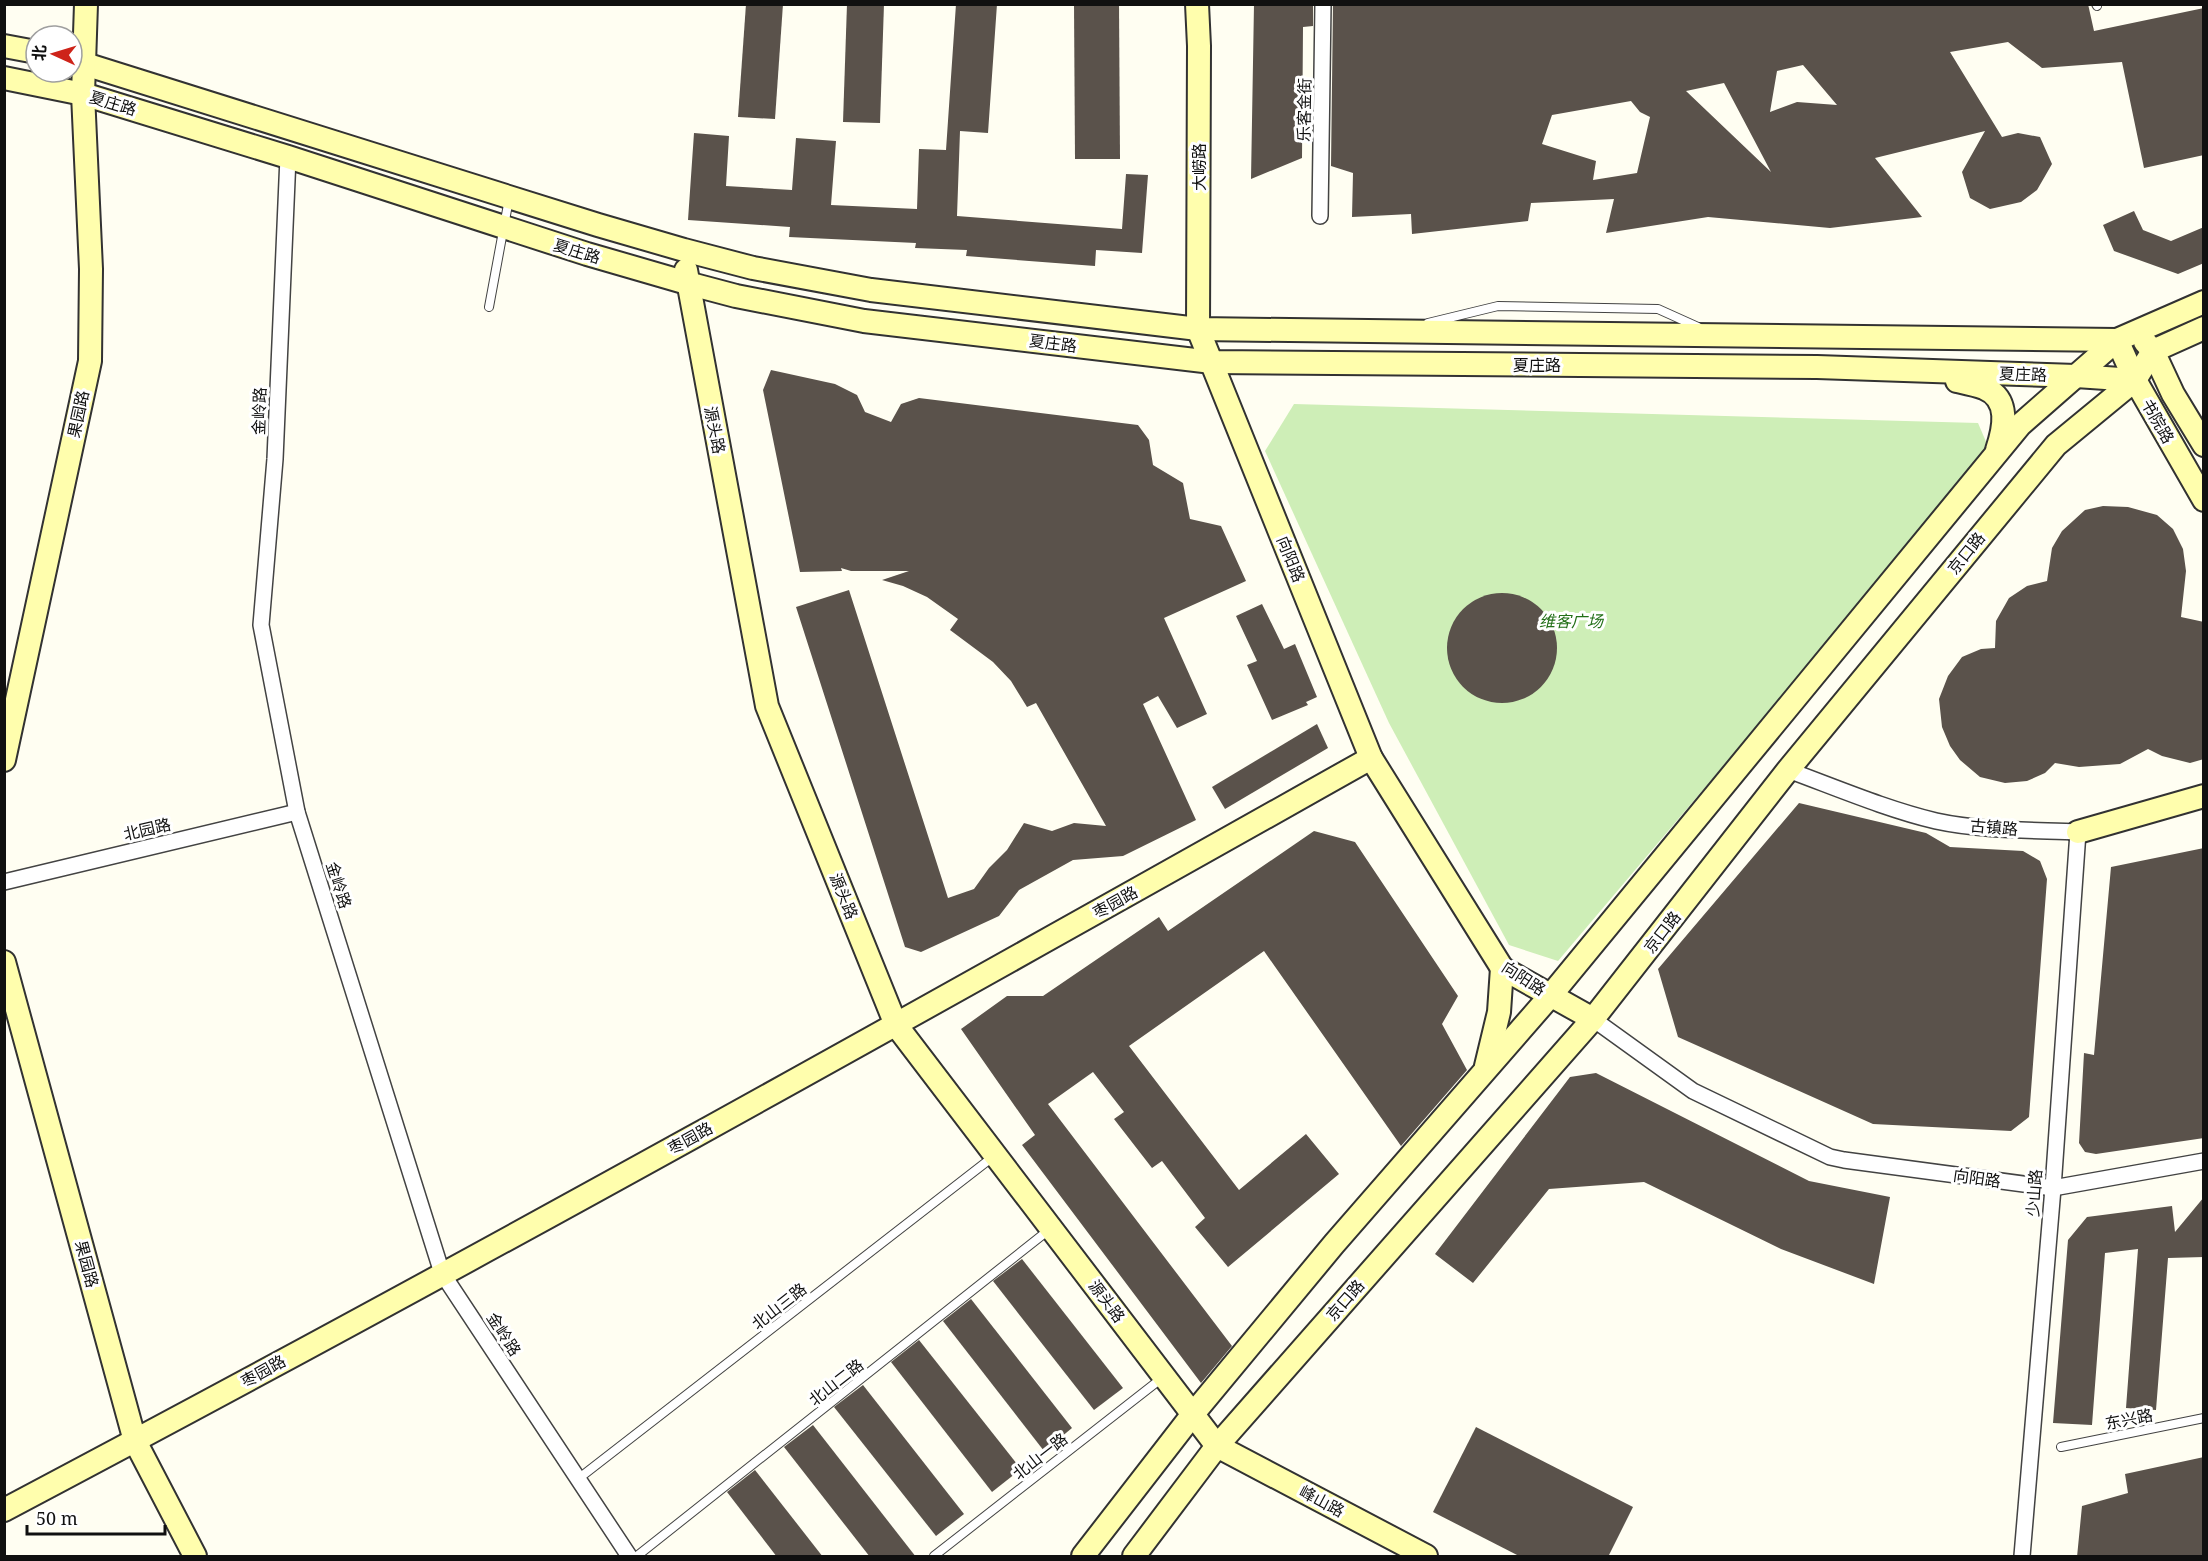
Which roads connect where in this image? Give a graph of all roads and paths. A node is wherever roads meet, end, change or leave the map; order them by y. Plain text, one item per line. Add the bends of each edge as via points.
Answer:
1 (86, 4) edge
2 (1197, 4) edge
3 (1323, 4) edge
4 (83, 24) edge
5 (4, 46) edge
6 (24, 50) edge
7 (84, 63) edge
8 (4, 78) edge
9 (81, 84) edge
10 (82, 94) junction
11 (288, 157) junction
12 (509, 197) junction
13 (1320, 216) dead end
14 (504, 227) junction
15 (684, 250) junction
16 (687, 283) junction
17 (2204, 302) edge
18 (489, 307) dead end
19 (2204, 328) edge
20 (1198, 329) junction
21 (2127, 336) junction
22 (2152, 351) junction
23 (1212, 362) junction
24 (1927, 371) junction
25 (2076, 376) junction
26 (2135, 380) junction
27 (2204, 445) edge
28 (1994, 456) junction
29 (2204, 500) edge
30 (1371, 758) junction
31 (4, 760) edge
32 (1788, 770) junction
33 (2204, 796) edge
34 (297, 812) junction
35 (2078, 832) junction
36 (4, 882) edge
37 (4, 962) edge
38 (1502, 968) junction
39 (1551, 995) junction
40 (1593, 1019) junction
41 (896, 1024) junction
42 (1485, 1071) junction
43 (995, 1155) junction
44 (2204, 1161) edge
45 (2052, 1188) junction
46 (1052, 1228) junction
47 (442, 1273) junction
48 (1164, 1376) junction
49 (1193, 1414) junction
50 (2204, 1418) edge
51 (135, 1441) junction
52 (1217, 1446) junction
53 (2061, 1447) dead end
54 (578, 1479) junction
55 (4, 1510) edge
56 (195, 1557) edge
57 (629, 1557) edge
58 (637, 1557) edge
59 (934, 1557) edge
60 (1083, 1557) edge
61 (1134, 1557) edge
62 (1426, 1557) edge
63 (2022, 1557) edge

1 - 4 main road, 果园路
2 - 20 main road, 大崂路
3 - 13 street, 乐客金街
5 - 6 main road
7 - 12 main road, 夏庄路
8 - 10 main road, 夏庄路
9 - 10 main road, 果园路
10 - 11 main road, 夏庄路
10 - 31 main road, 果园路 via 91,269 90,361
11 - 14 main road, 夏庄路
11 - 34 street, 金岭路 via 275,459 261,626
12 - 14 lane
12 - 15 main road, 夏庄路
14 - 16 main road, 夏庄路
14 - 18 lane
15 - 16 main road, 源头路
15 - 20 main road, 夏庄路 via 753,268 871,290
16 - 23 main road, 夏庄路 via 864,321
16 - 41 main road, 源头路 via 767,706
17 - 21 main road
19 - 22 main road
20 - 21 main road, 夏庄路
20 - 23 main road, 向阳路
21 - 22 main road, 书院路
21 - 25 main road
21 - 26 main road, 书院路
22 - 26 main road, 京口路
22 - 27 main road, 书院路
23 - 24 main road, 夏庄路
23 - 30 main road, 向阳路
24 - 25 main road, 夏庄路
24 - 28 main road via 1995,394 2004,428
25 - 26 main road, 夏庄路
25 - 28 main road via 2020,425
26 - 29 main road, 书院路
26 - 32 main road, 京口路 via 2056,445
28 - 39 main road
30 - 38 main road, 向阳路
30 - 41 main road, 枣园路
32 - 35 street, 古镇路 via 1938,821 1987,828
32 - 40 main road, 京口路
33 - 35 main road, 古镇路
34 - 36 street, 北园路
34 - 47 street, 金岭路
35 - 45 street, 少山路
37 - 51 main road, 果园路
38 - 39 main road, 向阳路
38 - 42 main road via 1499,1012
39 - 40 main road, 向阳路
39 - 42 main road
40 - 45 street, 向阳路 via 1693,1091 1830,1156
40 - 52 main road, 京口路
41 - 43 main road, 源头路
41 - 47 main road, 枣园路
42 - 49 main road
43 - 46 main road, 源头路
43 - 54 lane, 北山三路
44 - 45 street, 向阳路
45 - 63 street, 少山路
46 - 48 main road, 源头路
46 - 58 lane, 北山二路
47 - 51 main road, 枣园路
47 - 54 street, 金岭路
48 - 49 main road, 源头路
48 - 59 lane, 北山一路
49 - 52 main road, 源头路
49 - 60 main road
50 - 53 lane, 东兴路
51 - 55 main road, 枣园路
51 - 56 main road, 果园路
52 - 61 main road, 京口路
52 - 62 main road, 峰山路
54 - 57 street, 金岭路

